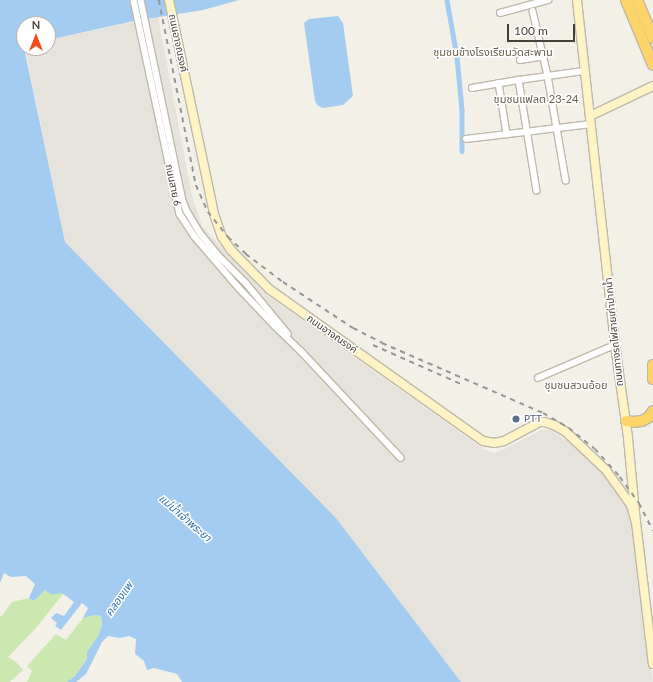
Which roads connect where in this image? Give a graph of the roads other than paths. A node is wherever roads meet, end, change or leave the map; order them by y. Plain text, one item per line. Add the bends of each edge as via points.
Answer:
1 (134, 0) edge
2 (141, 0) edge
3 (169, 0) edge
4 (548, 0) edge
5 (577, 0) edge
6 (626, 0) edge
7 (637, 0) edge
8 (641, 0) edge
9 (533, 11) dead end
10 (500, 13) dead end
11 (653, 20) edge
12 (653, 38) edge
13 (544, 56) junction
14 (520, 60) dead end
15 (653, 65) edge
16 (585, 72) junction
17 (548, 76) junction
18 (519, 80) junction
19 (499, 83) junction
20 (653, 86) edge
21 (472, 88) dead end
22 (591, 120) junction
23 (558, 128) junction
24 (528, 132) junction
25 (507, 134) junction
26 (466, 139) dead end
27 (566, 180) dead end
28 (537, 191) dead end
29 (615, 345) junction
30 (301, 351) junction
31 (653, 364) edge
32 (538, 378) dead end
33 (653, 379) edge
34 (653, 411) edge
35 (626, 421) junction
36 (401, 458) dead end
37 (636, 522) junction
38 (653, 664) edge

1 - 30 street, ถนนสาย 6 via 180,214 195,237 240,288
2 - 30 street, ถนนสาย 6 via 183,201 192,222
3 - 37 street, ถนนอาจณรงค์ via 212,204 220,233 231,250 269,289 483,441 504,441 539,422 566,432 585,448 614,481 631,505
4 - 10 street
5 - 16 street, ถนนทางรถไฟสายเก่าปากน้ำ
6 - 15 highway
7 - 12 highway
8 - 11 highway
9 - 13 street
13 - 14 street
13 - 17 street
16 - 17 street
16 - 22 street, ถนนทางรถไฟสายเก่าปากน้ำ
17 - 18 street
17 - 23 street
18 - 19 street
18 - 24 street
19 - 21 street
19 - 25 street
20 - 22 street
22 - 23 street
22 - 29 street, ถนนทางรถไฟสายเก่าปากน้ำ
23 - 24 street
23 - 27 street
24 - 25 street
24 - 28 street
25 - 26 street
29 - 32 street
29 - 35 street, ถนนทางรถไฟสายเก่าปากน้ำ
30 - 36 street, ถนนสาย 6
31 - 33 highway
34 - 35 highway via 650,417 642,421
35 - 37 street, ถนนทางรถไฟสายเก่าปากน้ำ
37 - 38 street, ถนนทางรถไฟสายเก่าปากน้ำ

